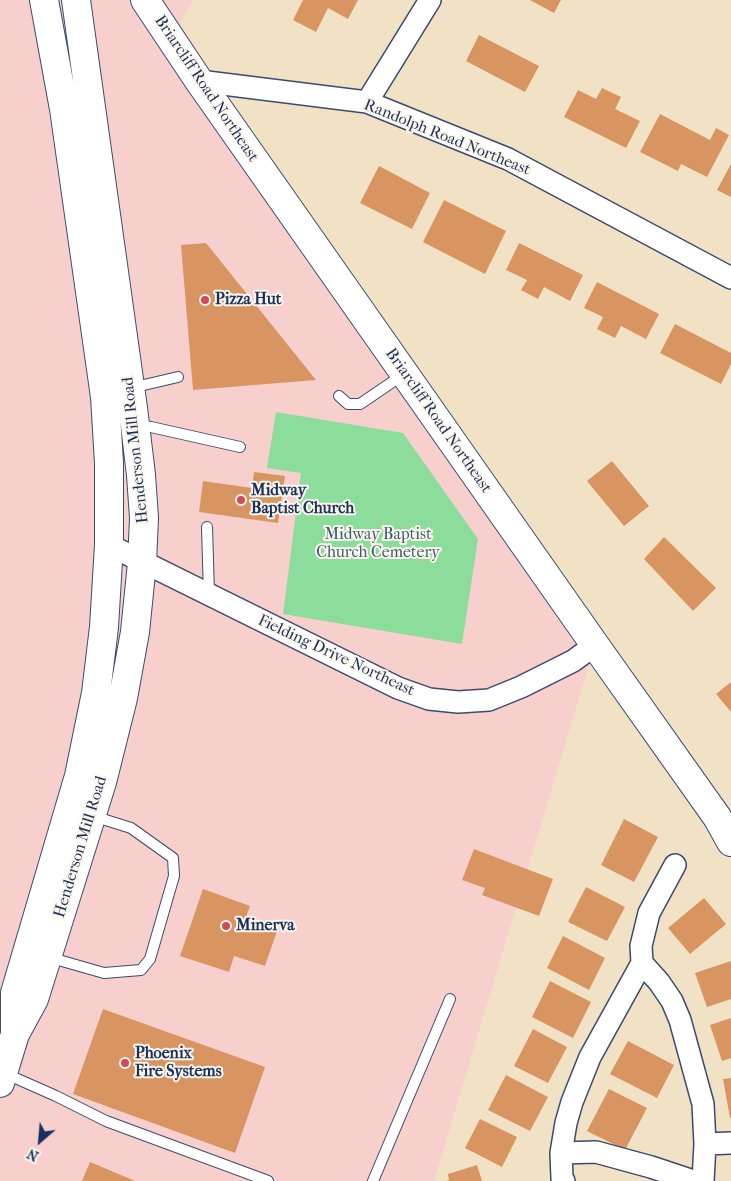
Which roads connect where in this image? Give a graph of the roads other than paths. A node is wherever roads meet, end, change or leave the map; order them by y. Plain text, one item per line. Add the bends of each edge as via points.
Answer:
1 (44, 0) edge
2 (76, 0) edge
3 (145, 0) edge
4 (430, 0) edge
5 (199, 81) junction
6 (367, 102) junction
7 (731, 278) edge
8 (404, 373) junction
9 (178, 377) dead end
10 (130, 388) junction
11 (339, 396) dead end
12 (135, 425) junction
13 (240, 447) dead end
14 (207, 526) dead end
15 (109, 545) junction
16 (142, 563) junction
17 (209, 595) junction
18 (595, 645) junction
19 (724, 811) edge
20 (92, 816) junction
21 (731, 842) edge
22 (675, 865) dead end
23 (47, 956) junction
24 (642, 963) junction
25 (16, 992) edge
26 (450, 1000) dead end
27 (7, 1030) edge
28 (2, 1078) edge
29 (705, 1144) junction
30 (731, 1144) edge
31 (561, 1153) junction
32 (558, 1180) edge
33 (268, 1181) edge
34 (373, 1181) edge
35 (693, 1181) edge
36 (703, 1181) edge

1 - 15 street, Henderson Mill Road via 64,109 104,397 109,463
2 - 10 street, Henderson Mill Road
3 - 5 street, Briarcliff Road Northeast
4 - 6 street
5 - 6 street, Randolph Road Northeast
5 - 8 street, Briarcliff Road Northeast
6 - 7 street, Randolph Road Northeast via 508,159
8 - 11 lane via 360,404 348,404
8 - 18 street, Briarcliff Road Northeast
9 - 10 lane
10 - 12 street, Henderson Mill Road
12 - 13 lane
12 - 16 street, Henderson Mill Road via 144,518
14 - 17 lane
15 - 16 street, Fielding Drive Northeast
15 - 25 street, Henderson Mill Road via 96,693 79,776
16 - 17 street, Fielding Drive Northeast
16 - 20 street, Henderson Mill Road via 135,632 122,698
17 - 18 street, Fielding Drive Northeast via 398,688 429,699 458,702 489,700 573,661
18 - 19 street, Briarcliff Road Northeast
19 - 21 street, Briarcliff Road Northeast
20 - 23 street, Henderson Mill Road
20 - 23 lane via 131,828 173,858 174,876 150,958 141,970 104,973
22 - 24 street via 649,913 640,946
23 - 25 street, Henderson Mill Road
24 - 29 street via 672,1001 680,1020 703,1104
24 - 31 street via 590,1057 572,1102
25 - 27 street, Henderson Mill Road
26 - 34 lane
27 - 28 street, Henderson Mill Road
28 - 33 lane via 56,1096 106,1121
29 - 30 street
29 - 36 street
31 - 32 street
31 - 35 street via 596,1152

